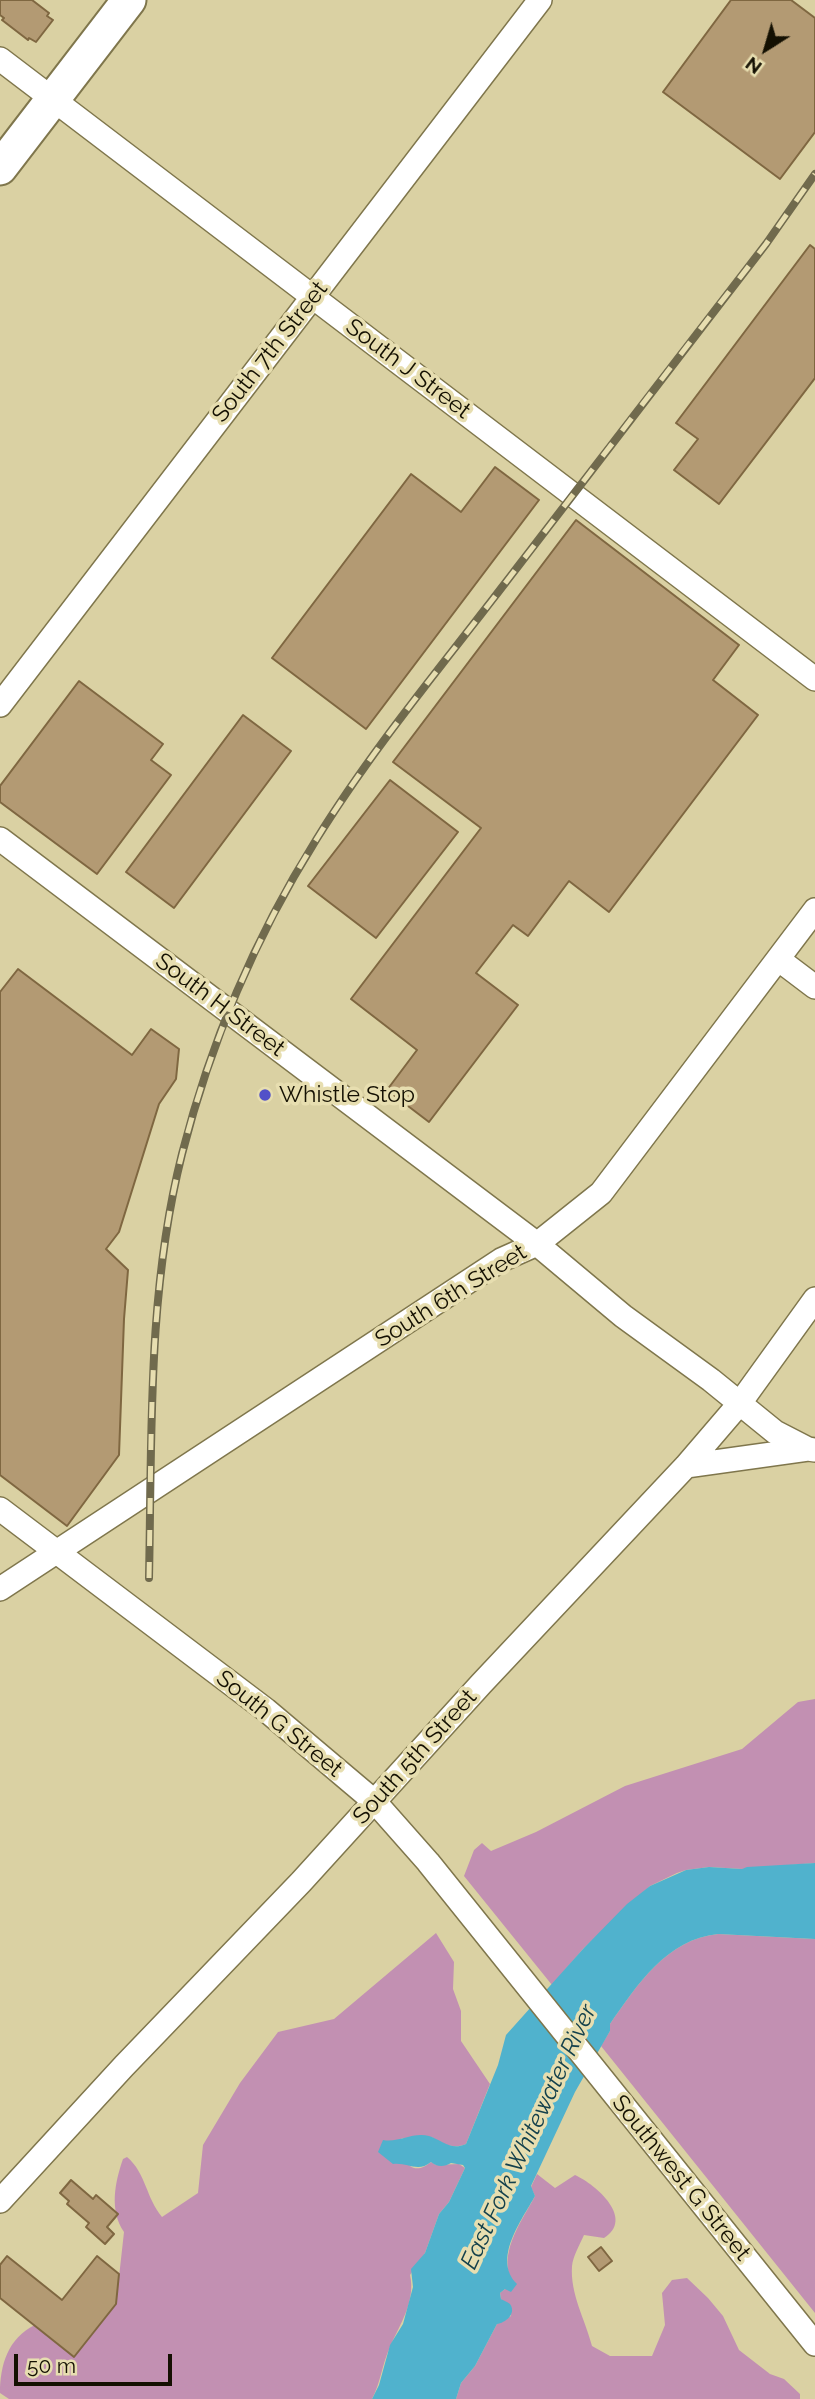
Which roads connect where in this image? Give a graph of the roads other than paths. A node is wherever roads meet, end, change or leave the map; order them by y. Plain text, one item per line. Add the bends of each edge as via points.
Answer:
1 (129, 0) edge
2 (540, 0) edge
3 (0, 59) edge
4 (53, 99) junction
5 (0, 168) edge
6 (313, 296) junction
7 (815, 679) edge
8 (0, 705) edge
9 (0, 839) edge
10 (815, 910) edge
11 (778, 959) junction
12 (815, 987) edge
13 (537, 1244) junction
14 (815, 1299) edge
15 (740, 1403) junction
16 (811, 1449) edge
17 (685, 1466) junction
18 (0, 1509) edge
19 (56, 1552) junction
20 (0, 1589) edge
21 (375, 1802) junction
22 (547, 2011) joint
23 (0, 2202) edge
24 (815, 2344) edge

1 - 4 highway
2 - 6 street, South 7th Street
3 - 4 street, South J Street
4 - 5 highway
4 - 6 street, South J Street
6 - 7 street, South J Street
6 - 8 street, South 7th Street
9 - 13 street, South H Street
10 - 11 street, South 6th Street
11 - 12 street
11 - 13 street, South 6th Street via 601,1193
13 - 15 street, South H Street via 623,1316
13 - 19 street, South 6th Street via 501,1260
14 - 15 street, South 5th Street
15 - 16 street, South H Street via 775,1432
15 - 17 street, South 5th Street
16 - 17 street
17 - 21 street, South 5th Street
18 - 19 street, South G Street
19 - 20 street, South 6th Street
19 - 21 street, South G Street via 266,1710
21 - 22 street, South G Street
21 - 23 street, South 5th Street
22 - 24 street, Southwest G Street

